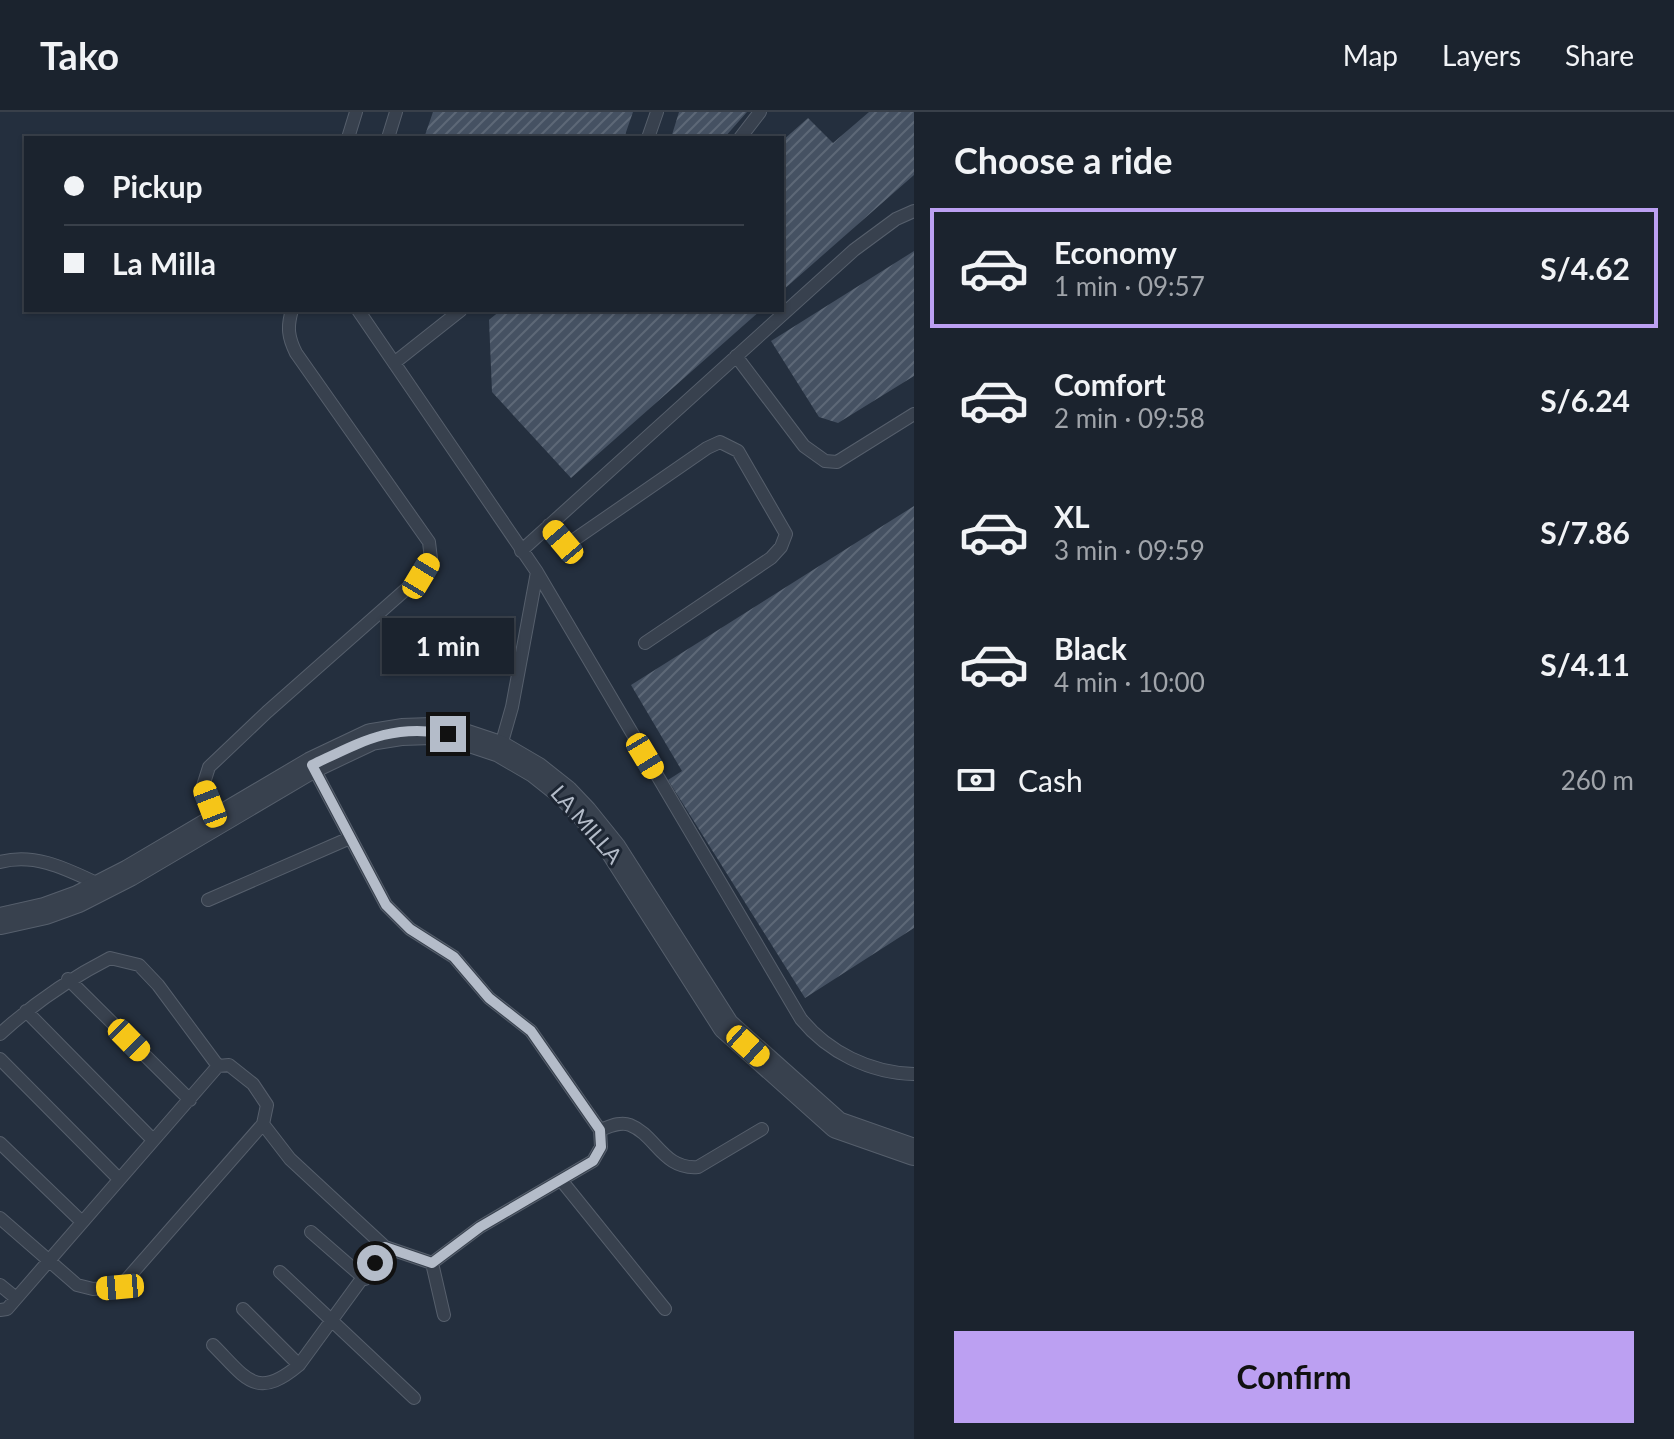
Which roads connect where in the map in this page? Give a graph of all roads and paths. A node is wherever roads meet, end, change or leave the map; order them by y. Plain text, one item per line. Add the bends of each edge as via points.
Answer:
1 (356, 112) edge
2 (396, 112) edge
3 (657, 112) edge
4 (760, 112) edge
5 (349, 136) edge
6 (389, 136) edge
7 (649, 136) edge
8 (742, 136) edge
9 (914, 211) edge
10 (291, 312) edge
11 (359, 312) edge
12 (458, 312) edge
13 (736, 356) junction
14 (394, 363) junction
15 (914, 414) edge
16 (549, 525) junction
17 (521, 551) junction
18 (537, 572) junction
19 (645, 643) dead end
20 (500, 749) junction
21 (312, 765) junction
22 (217, 823) junction
23 (350, 838) junction
24 (0, 862) edge
25 (103, 886) junction
26 (208, 900) dead end
27 (0, 921) edge
28 (68, 979) junction
29 (26, 1011) junction
30 (0, 1034) edge
31 (0, 1059) edge
32 (218, 1066) junction
33 (914, 1074) edge
34 (190, 1100) junction
35 (263, 1124) junction
36 (762, 1129) dead end
37 (600, 1130) junction
38 (153, 1140) junction
39 (0, 1143) edge
40 (913, 1151) edge
41 (119, 1179) junction
42 (561, 1180) junction
43 (0, 1218) edge
44 (82, 1222) junction
45 (311, 1232) dead end
46 (385, 1247) junction
47 (50, 1260) junction
48 (432, 1263) junction
49 (280, 1272) dead end
50 (365, 1279) junction
51 (0, 1285) edge
52 (16, 1298) junction
53 (243, 1309) dead end
54 (665, 1309) dead end
55 (0, 1310) edge
56 (444, 1315) dead end
57 (333, 1320) junction
58 (213, 1345) dead end
59 (299, 1365) junction
60 (414, 1398) dead end

1 - 5 lane
2 - 6 lane
3 - 7 lane
4 - 8 lane
9 - 13 lane via 854,250
10 - 22 lane via 288,338 296,353 429,542 431,559 421,576 209,767 203,786
11 - 14 lane
12 - 14 lane
13 - 15 lane via 804,446 825,461 837,462
13 - 16 lane
14 - 17 lane
16 - 17 lane
16 - 19 lane via 568,544 707,448 720,442 738,451 786,534 781,547
17 - 18 lane
18 - 20 lane
18 - 33 lane via 801,1019 815,1037 844,1056 897,1074
20 - 21 street, LA MILLA via 431,731 402,732 371,737
20 - 40 street, LA MILLA via 565,793 613,849 726,1026 837,1125
21 - 22 street, LA MILLA
21 - 23 lane
22 - 25 street, LA MILLA
23 - 26 lane
23 - 37 lane via 386,905 410,929 454,957 489,998 531,1031
24 - 25 lane via 17,857 58,865
25 - 27 street, LA MILLA via 45,911
28 - 29 lane
28 - 32 lane via 110,958 139,965
28 - 34 lane
29 - 30 lane
29 - 38 lane
31 - 41 lane
32 - 34 lane
32 - 35 lane via 229,1065 253,1084 267,1105
34 - 38 lane
35 - 46 lane via 290,1159
35 - 47 lane via 120,1287 77,1285
36 - 37 lane via 698,1167 687,1168 630,1125
37 - 42 lane via 601,1147 593,1161
38 - 41 lane
39 - 44 lane
41 - 44 lane
42 - 48 lane via 480,1227
42 - 54 lane
43 - 47 lane
44 - 47 lane
45 - 50 lane
46 - 48 lane
46 - 50 lane
47 - 52 lane
48 - 56 lane
49 - 57 lane
50 - 57 lane
51 - 52 lane
52 - 55 lane
53 - 59 lane
57 - 59 lane
57 - 60 lane
58 - 59 lane via 247,1380 268,1385

